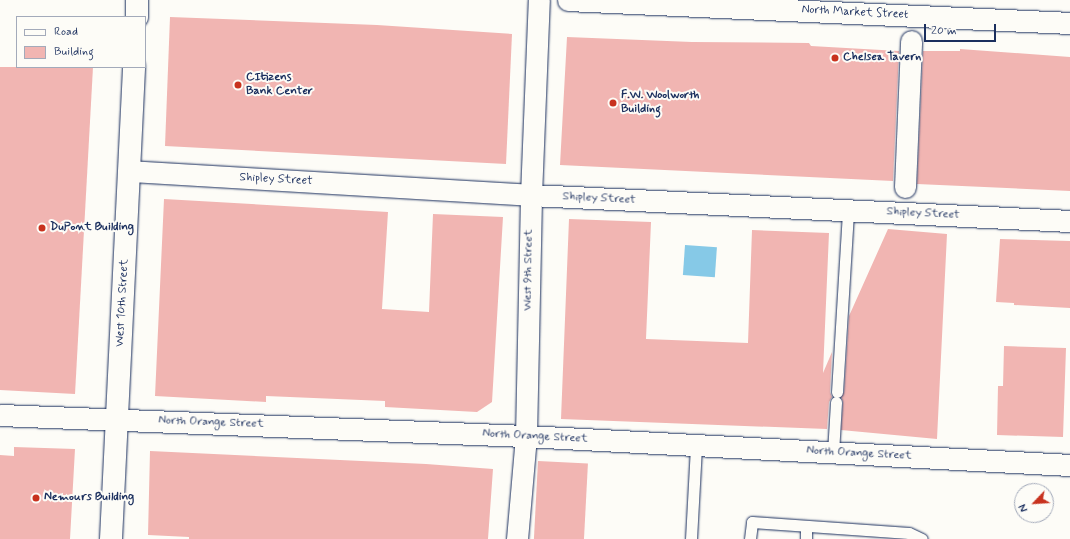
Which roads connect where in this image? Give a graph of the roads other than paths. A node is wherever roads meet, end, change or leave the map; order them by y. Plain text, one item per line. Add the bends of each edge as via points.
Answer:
1 (138, 0) edge
2 (539, 0) edge
3 (568, 0) edge
4 (137, 16) edge
5 (1070, 23) edge
6 (911, 41) dead end
7 (134, 68) edge
8 (129, 171) junction
9 (905, 187) dead end
10 (531, 195) junction
11 (848, 210) junction
12 (1070, 221) edge
13 (0, 415) edge
14 (118, 419) junction
15 (526, 436) junction
16 (696, 446) junction
17 (833, 453) junction
18 (1070, 465) edge
19 (806, 526) junction
20 (868, 534) edge
21 (111, 539) edge
22 (517, 539) edge
23 (691, 539) edge
24 (750, 539) edge
25 (806, 539) edge
26 (922, 539) edge

1 - 4 main road
2 - 10 street, West 9th Street
3 - 5 street, North Market Street
6 - 9 street
7 - 8 main road, West 10th Street
8 - 10 street, Shipley Street
8 - 14 main road, West 10th Street
10 - 11 street, Shipley Street
10 - 15 street, West 9th Street
11 - 12 street, Shipley Street
11 - 17 lane
13 - 14 street, North Orange Street
14 - 15 street, North Orange Street
14 - 21 main road, West 10th Street
15 - 16 street, North Orange Street
15 - 22 street, West 9th Street
16 - 17 street, North Orange Street
16 - 23 lane
17 - 18 street, North Orange Street
19 - 20 lane
19 - 24 lane via 752,522
19 - 25 lane
20 - 26 lane via 910,533

